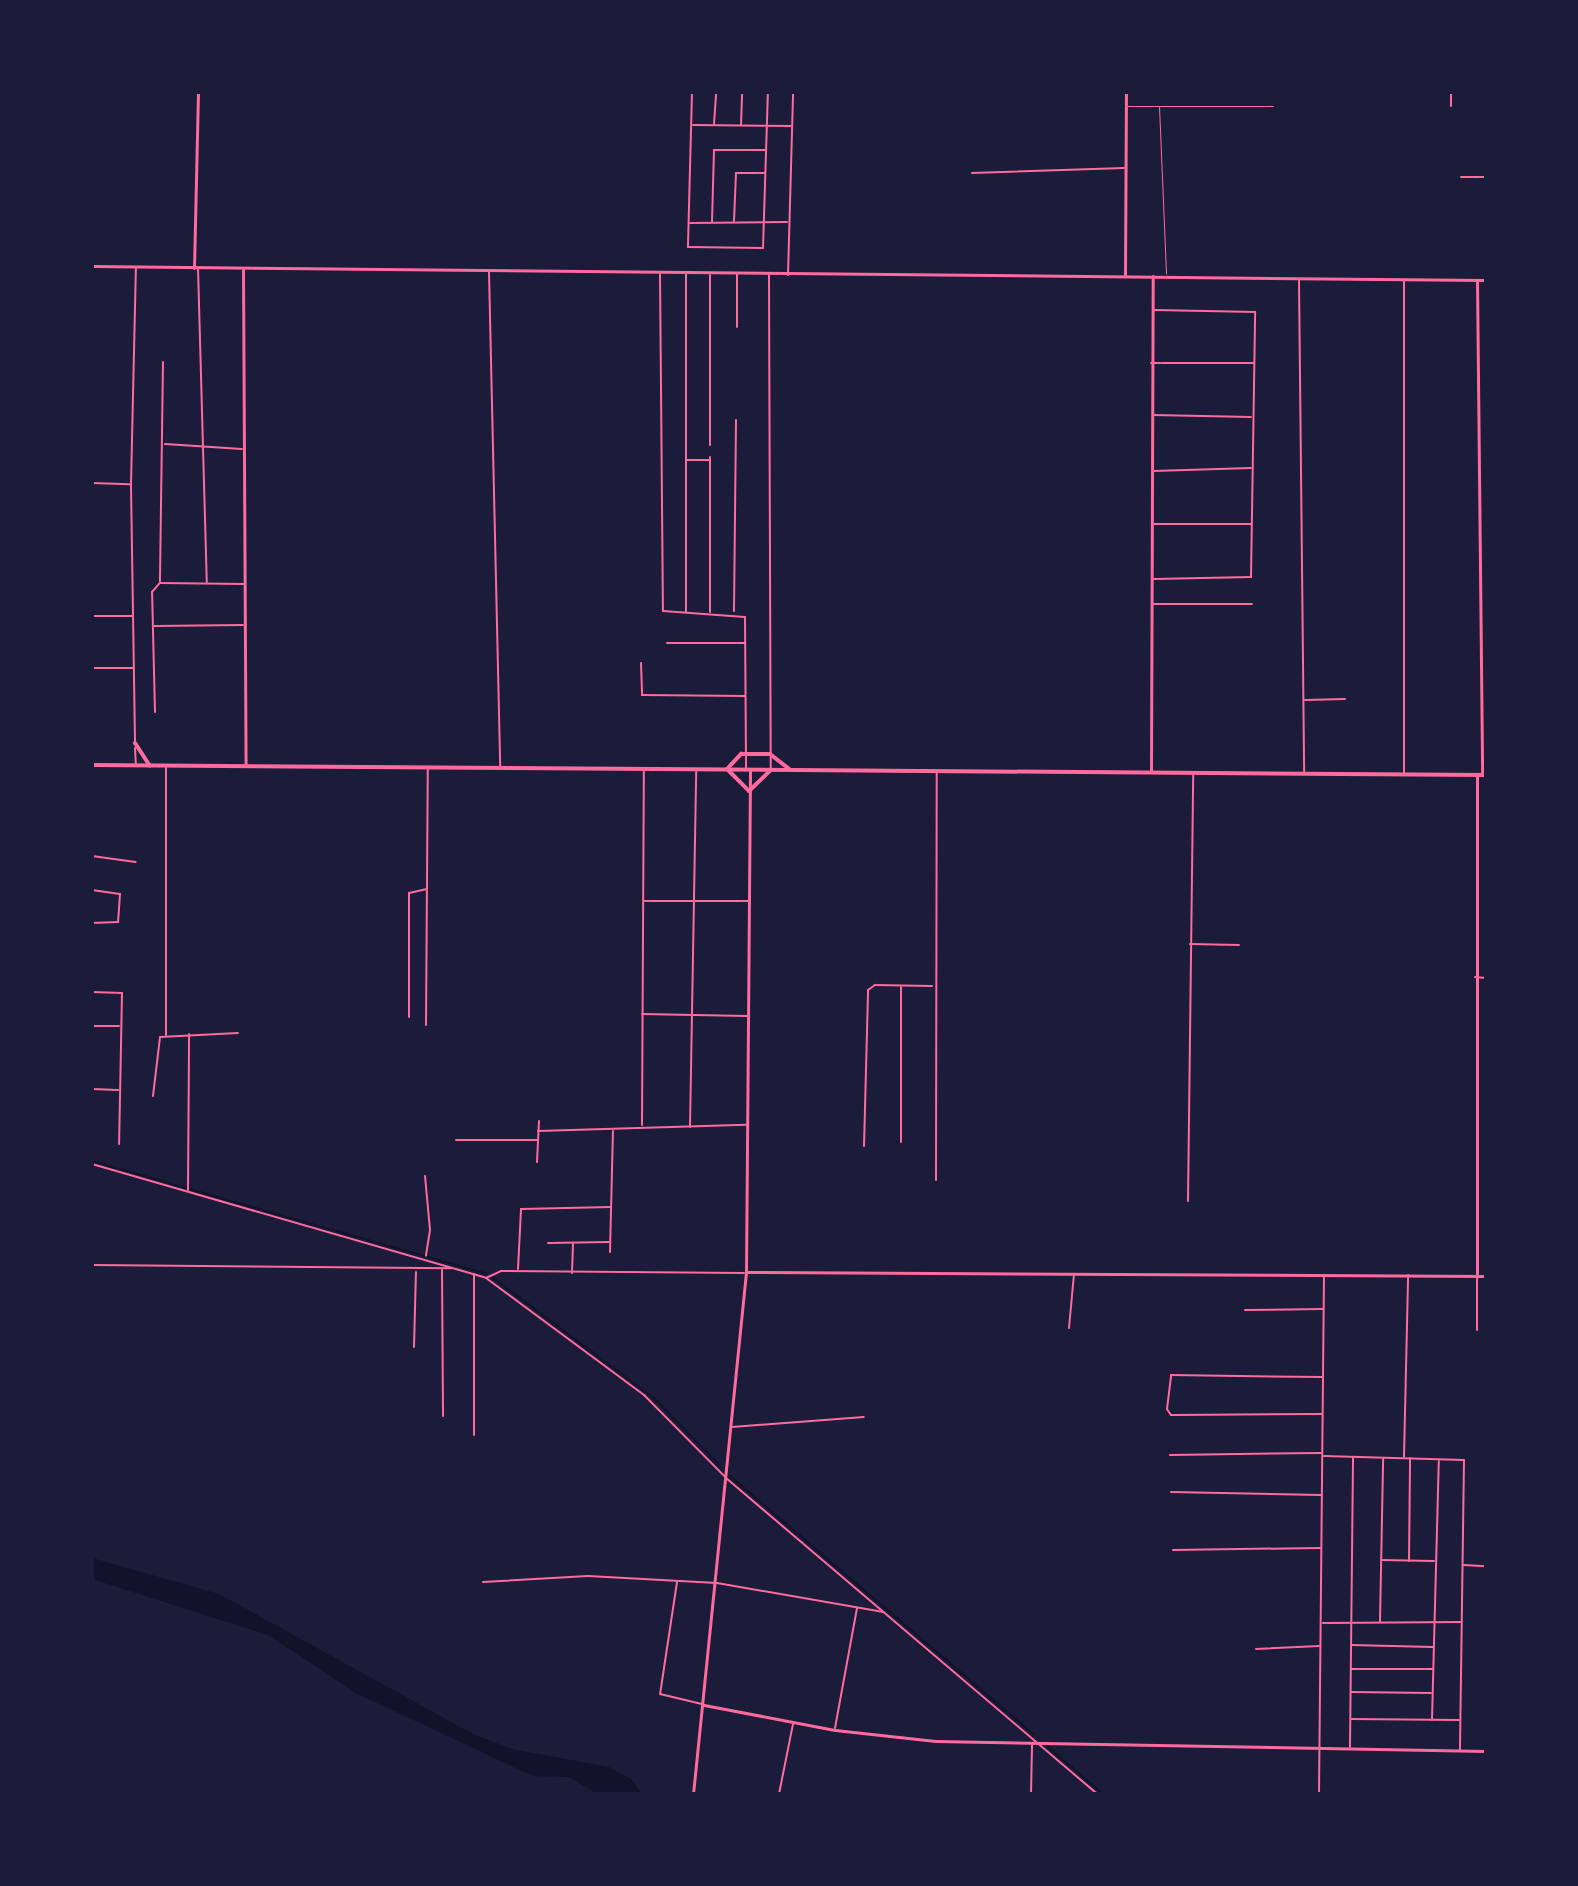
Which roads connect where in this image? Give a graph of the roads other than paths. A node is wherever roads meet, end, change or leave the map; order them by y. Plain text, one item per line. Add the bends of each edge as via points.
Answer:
1 (198, 92) edge
2 (692, 92) edge
3 (716, 92) edge
4 (742, 92) edge
5 (768, 92) edge
6 (793, 92) edge
7 (1126, 92) edge
8 (1451, 92) edge
9 (1126, 106) junction
10 (1159, 106) junction
11 (1273, 106) dead end
12 (1451, 106) dead end
13 (691, 125) junction
14 (714, 126) junction
15 (741, 126) junction
16 (767, 126) junction
17 (792, 126) junction
18 (766, 150) junction
19 (1126, 168) junction
20 (765, 173) junction
21 (972, 173) dead end
22 (1461, 177) dead end
23 (1486, 177) edge
24 (712, 222) junction
25 (734, 222) junction
26 (764, 222) junction
27 (790, 222) junction
28 (688, 223) junction
29 (92, 266) edge
30 (136, 266) junction
31 (196, 268) junction
32 (243, 270) junction
33 (489, 272) junction
34 (660, 273) junction
35 (686, 273) junction
36 (710, 273) junction
37 (737, 274) junction
38 (769, 275) junction
39 (788, 275) junction
40 (1153, 276) junction
41 (1125, 277) junction
42 (1166, 277) junction
43 (1299, 278) junction
44 (1404, 280) junction
45 (1486, 280) edge
46 (1477, 281) junction
47 (1153, 310) junction
48 (737, 327) dead end
49 (163, 362) dead end
50 (1151, 363) junction
51 (1254, 363) junction
52 (1152, 415) junction
53 (1253, 417) junction
54 (736, 420) dead end
55 (163, 444) junction
56 (710, 445) dead end
57 (205, 447) junction
58 (243, 450) junction
59 (686, 460) junction
60 (1253, 468) junction
61 (1152, 471) junction
62 (92, 483) edge
63 (131, 484) junction
64 (1152, 524) junction
65 (1252, 524) junction
66 (1153, 579) junction
67 (207, 582) junction
68 (160, 583) junction
69 (244, 584) junction
70 (1153, 604) junction
71 (1252, 604) dead end
72 (686, 612) junction
73 (710, 612) junction
74 (734, 613) junction
75 (92, 616) edge
76 (134, 616) junction
77 (245, 625) junction
78 (153, 626) junction
79 (667, 643) dead end
80 (746, 643) junction
81 (641, 663) dead end
82 (92, 668) edge
83 (135, 668) junction
84 (746, 696) junction
85 (1345, 699) dead end
86 (1304, 700) junction
87 (155, 712) dead end
88 (135, 743) junction
89 (746, 754) junction
90 (770, 754) junction
91 (92, 765) edge
92 (136, 766) junction
93 (150, 766) junction
94 (166, 766) junction
95 (246, 766) junction
96 (428, 768) junction
97 (500, 768) junction
98 (644, 768) junction
99 (696, 769) junction
100 (727, 769) junction
101 (748, 770) junction
102 (771, 770) junction
103 (790, 770) junction
104 (937, 772) junction
105 (1151, 772) junction
106 (1193, 772) junction
107 (1304, 773) junction
108 (1404, 774) junction
109 (1482, 775) edge
110 (749, 791) junction
111 (92, 856) edge
112 (136, 862) dead end
113 (427, 889) junction
114 (92, 890) edge
115 (643, 901) junction
116 (748, 901) junction
117 (693, 902) junction
118 (92, 923) edge
119 (1190, 944) junction
120 (1239, 945) dead end
121 (1475, 977) junction
122 (1486, 978) edge
123 (901, 986) junction
124 (935, 986) junction
125 (92, 992) edge
126 (641, 1014) junction
127 (691, 1015) junction
128 (747, 1016) junction
129 (409, 1017) dead end
130 (426, 1025) dead end
131 (92, 1026) edge
132 (120, 1026) junction
133 (238, 1033) dead end
134 (189, 1034) junction
135 (166, 1035) junction
136 (1476, 1077) junction
137 (1486, 1078) edge
138 (92, 1089) edge
139 (119, 1090) junction
140 (153, 1096) dead end
141 (539, 1121) dead end
142 (642, 1125) junction
143 (747, 1125) junction
144 (690, 1127) junction
145 (613, 1130) junction
146 (538, 1131) junction
147 (456, 1140) dead end
148 (538, 1140) junction
149 (901, 1142) dead end
150 (119, 1144) dead end
151 (864, 1146) dead end
152 (537, 1162) dead end
153 (92, 1164) edge
154 (425, 1176) dead end
155 (1476, 1179) junction
156 (1486, 1179) edge
157 (936, 1180) dead end
158 (188, 1191) junction
159 (1188, 1201) dead end
160 (611, 1207) junction
161 (574, 1242) junction
162 (610, 1242) junction
163 (548, 1243) dead end
164 (610, 1252) dead end
165 (425, 1257) junction
166 (92, 1265) edge
167 (454, 1268) junction
168 (442, 1269) junction
169 (416, 1270) junction
170 (518, 1271) junction
171 (746, 1272) junction
172 (474, 1273) junction
173 (1074, 1273) junction
174 (572, 1274) junction
175 (1324, 1274) junction
176 (1408, 1275) junction
177 (1477, 1276) junction
178 (1486, 1276) edge
179 (486, 1278) junction
180 (1324, 1309) junction
181 (1245, 1310) dead end
182 (1069, 1328) dead end
183 (1477, 1330) dead end
184 (414, 1347) dead end
185 (1323, 1377) junction
186 (1323, 1414) junction
187 (443, 1416) dead end
188 (864, 1417) dead end
189 (731, 1427) junction
190 (474, 1435) dead end
191 (1323, 1454) junction
192 (1170, 1455) dead end
193 (1353, 1456) junction
194 (1383, 1457) junction
195 (1404, 1458) junction
196 (1410, 1458) junction
197 (1439, 1459) junction
198 (726, 1478) junction
199 (1171, 1492) dead end
200 (1322, 1495) junction
201 (1321, 1548) junction
202 (1173, 1550) dead end
203 (1381, 1560) junction
204 (1409, 1561) junction
205 (1435, 1561) junction
206 (1463, 1565) junction
207 (1486, 1566) edge
208 (677, 1580) junction
209 (483, 1582) dead end
210 (717, 1583) junction
211 (857, 1607) junction
212 (884, 1612) junction
213 (1351, 1622) junction
214 (1380, 1622) junction
215 (1435, 1622) junction
216 (1462, 1622) junction
217 (1321, 1623) junction
218 (1351, 1645) junction
219 (1320, 1646) junction
220 (1434, 1647) junction
221 (1256, 1649) dead end
222 (1351, 1669) junction
223 (1433, 1669) junction
224 (1351, 1692) junction
225 (1432, 1693) junction
226 (704, 1705) junction
227 (1351, 1719) junction
228 (1432, 1720) junction
229 (1460, 1720) junction
230 (793, 1722) junction
231 (835, 1730) junction
232 (1035, 1744) junction
233 (1320, 1749) junction
234 (1350, 1749) junction
235 (1460, 1750) junction
236 (1486, 1751) edge
237 (693, 1794) edge
238 (779, 1794) edge
239 (1031, 1794) edge
240 (1097, 1794) edge
241 (1319, 1794) edge

1 - 31 main road
2 - 13 street
3 - 14 street
4 - 15 street
5 - 16 street
6 - 17 street
7 - 9 main road
8 - 12 street
9 - 10 lane
9 - 19 main road
10 - 11 lane
10 - 42 lane
13 - 14 street
13 - 28 street
14 - 15 street
15 - 16 street
16 - 17 street
16 - 18 street
17 - 27 street
18 - 20 street
18 - 24 street via 714,150
19 - 21 street
19 - 41 main road
20 - 25 street via 736,173
20 - 26 street
22 - 23 street
24 - 25 street
24 - 28 street
25 - 26 street
26 - 27 street
26 - 28 street via 763,248 688,247
27 - 39 street
29 - 30 main road
30 - 31 main road
30 - 63 street
31 - 32 main road
31 - 57 street
32 - 33 main road
32 - 58 main road
33 - 34 main road
33 - 97 street
34 - 35 main road
34 - 72 street via 663,611
35 - 36 main road
35 - 59 street
36 - 37 main road
36 - 56 street
37 - 38 main road
37 - 48 street
38 - 39 main road
38 - 90 street
39 - 41 main road
40 - 41 main road
40 - 42 main road
40 - 47 main road
42 - 43 main road
43 - 44 main road
43 - 86 street
44 - 46 main road
44 - 108 street
45 - 46 main road
46 - 109 main road
47 - 50 main road
47 - 51 street via 1255,312
49 - 55 street
50 - 51 street
50 - 52 main road
51 - 53 street
52 - 53 street
52 - 61 main road
53 - 60 street
54 - 74 street
55 - 57 street
55 - 68 street
57 - 58 street
57 - 67 street
58 - 69 main road
59 - 72 street
59 - 73 street via 710,459
60 - 61 street
60 - 65 street
61 - 64 main road
62 - 63 street
63 - 76 street
64 - 65 street
64 - 66 main road
65 - 66 street via 1251,577
66 - 70 main road
67 - 68 street
67 - 69 street
68 - 78 street via 152,589
69 - 77 main road
70 - 71 street
70 - 105 main road
72 - 73 street
73 - 74 street
74 - 80 street via 745,617
75 - 76 street
76 - 83 street
77 - 78 street
77 - 95 main road
78 - 87 street
79 - 80 street
80 - 84 street
81 - 84 street via 642,695
82 - 83 street
83 - 88 street
84 - 89 street
85 - 86 street
86 - 107 street
88 - 92 street
88 - 93 highway
89 - 90 highway
89 - 100 highway
89 - 101 street
90 - 102 street
90 - 103 highway
91 - 92 highway
92 - 93 highway
93 - 94 highway
94 - 95 highway
94 - 135 street
95 - 96 highway
96 - 97 highway
96 - 113 street
97 - 98 highway
98 - 99 highway
98 - 115 street
99 - 100 highway
99 - 117 street
100 - 101 highway
100 - 110 highway
101 - 102 highway
101 - 110 main road
102 - 103 highway
102 - 110 highway
103 - 104 highway
104 - 105 highway
104 - 124 street
105 - 106 highway
106 - 107 highway
106 - 119 street
107 - 108 highway
108 - 109 highway
109 - 121 main road
110 - 116 main road
111 - 112 street
113 - 129 street via 409,893
113 - 130 street
114 - 118 street via 120,894 118,922
115 - 117 street
115 - 126 street
116 - 117 street
116 - 128 main road
117 - 127 street
119 - 120 street
119 - 159 street
121 - 122 street
121 - 136 main road
123 - 124 street
123 - 149 street
123 - 151 street via 868,990
124 - 157 street
125 - 132 street via 122,993
126 - 127 street
126 - 142 street
127 - 128 street
127 - 144 street
128 - 143 main road
131 - 132 street
132 - 139 street
133 - 134 street
134 - 135 street
134 - 158 street
135 - 140 street via 157,1042
136 - 137 street
136 - 155 main road
138 - 139 street
139 - 150 street
141 - 146 street
142 - 144 street
142 - 145 street via 617,1125
143 - 144 street
143 - 171 main road
145 - 146 street
145 - 160 street
146 - 148 street
147 - 148 street
148 - 152 street
153 - 158 street
154 - 165 street
155 - 156 street
155 - 177 main road
158 - 165 street
160 - 162 street
160 - 170 street via 521,1209
161 - 162 street
161 - 163 street
161 - 174 street
162 - 164 street
165 - 167 street
166 - 169 street
167 - 168 street
167 - 172 street
168 - 169 street
168 - 187 street
169 - 184 street
170 - 174 street
170 - 179 street via 497,1271
171 - 173 main road
171 - 174 street
171 - 189 main road
172 - 179 street
172 - 190 street
173 - 175 main road
173 - 182 street
175 - 176 main road
175 - 180 street
176 - 177 main road
176 - 195 street
177 - 178 main road
177 - 183 street
179 - 198 street via 644,1395
180 - 181 street
180 - 185 street
185 - 186 street
185 - 186 street via 1171,1375 1167,1409 1176,1415
186 - 191 street
188 - 189 street
189 - 198 main road
191 - 192 street
191 - 193 street
191 - 200 street
193 - 194 street
193 - 213 street
194 - 195 street
194 - 203 street
195 - 196 street
196 - 197 street
196 - 204 street
197 - 205 street
197 - 206 street via 1464,1460
198 - 210 main road
198 - 212 street
199 - 200 street
200 - 201 street
201 - 202 street
201 - 217 street
203 - 204 street
203 - 214 street
204 - 205 street
205 - 215 street
206 - 207 street
206 - 216 street
208 - 209 street via 588,1576
208 - 210 street
208 - 226 street via 660,1694
210 - 211 street
210 - 226 main road
211 - 212 street
211 - 231 street
212 - 232 street
213 - 214 street
213 - 217 street
213 - 218 street
214 - 215 street
215 - 216 street
215 - 220 street
216 - 229 street
217 - 219 street
218 - 220 street
218 - 222 street
219 - 221 street
219 - 233 street
220 - 223 street
222 - 223 street
222 - 224 street
223 - 225 street
224 - 225 street
224 - 227 street
225 - 228 street
226 - 230 main road
226 - 237 main road
227 - 228 street
227 - 234 street
228 - 229 street
229 - 235 street
230 - 231 main road
230 - 238 street
231 - 232 main road via 924,1741
232 - 233 main road
232 - 239 street
232 - 240 street
233 - 234 main road
233 - 241 street
234 - 235 main road
235 - 236 main road

